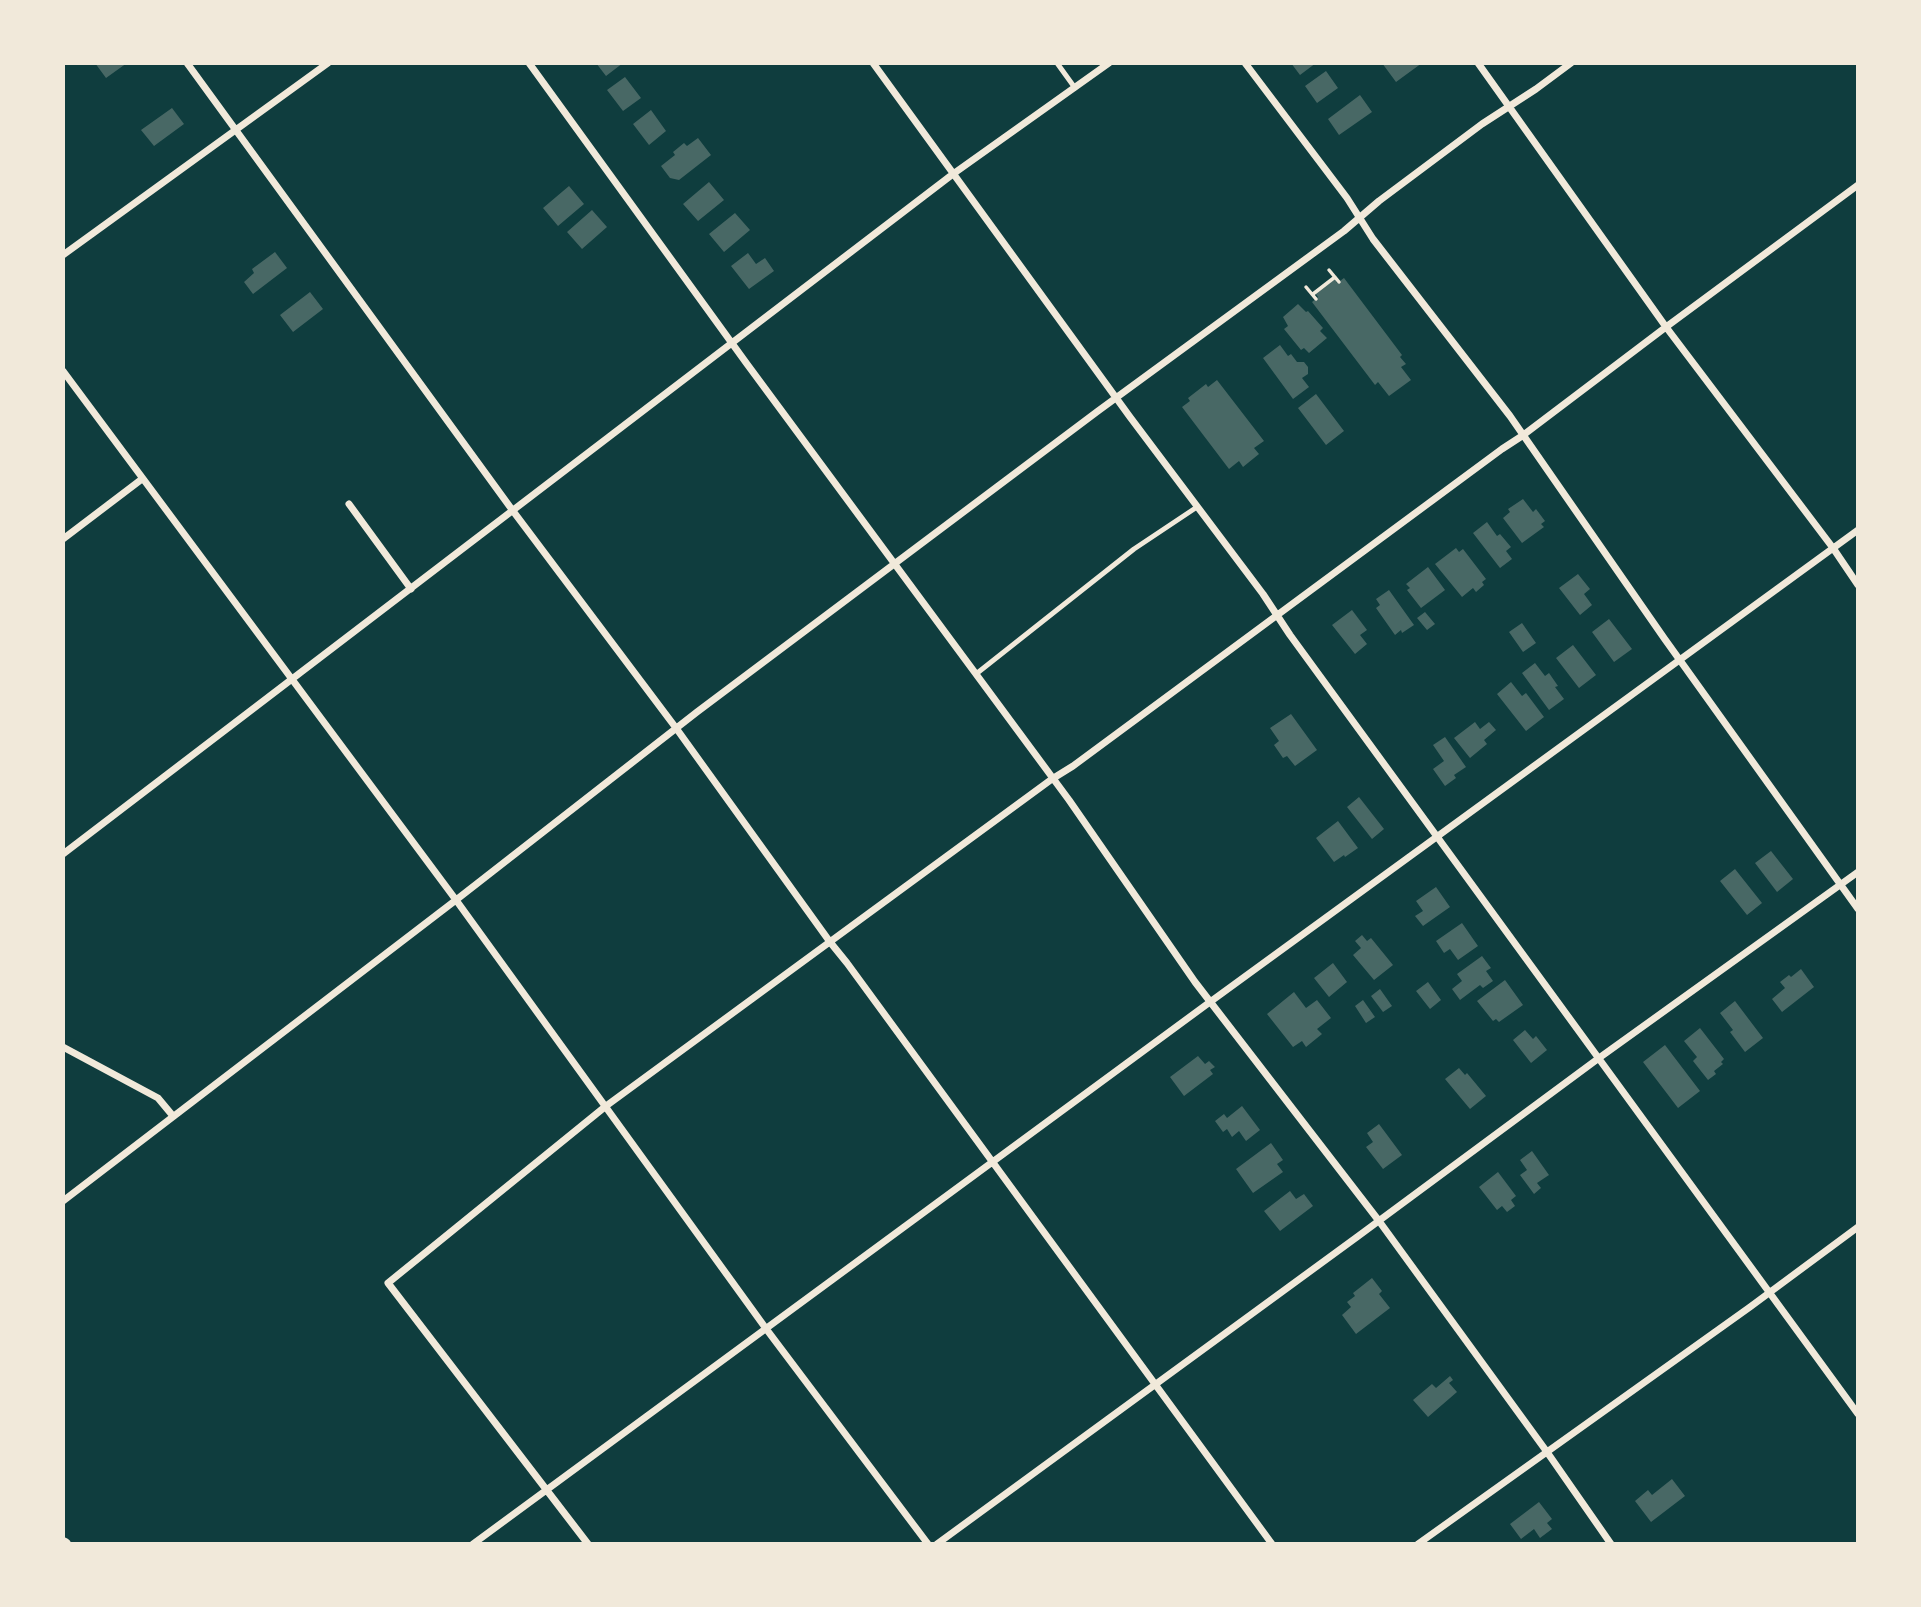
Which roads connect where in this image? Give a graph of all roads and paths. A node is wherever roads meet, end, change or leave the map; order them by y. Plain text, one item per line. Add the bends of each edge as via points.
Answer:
1 (187, 63) edge
2 (328, 63) edge
3 (529, 63) edge
4 (873, 63) edge
5 (1057, 63) edge
6 (1109, 63) edge
7 (1245, 63) edge
8 (1478, 63) edge
9 (1571, 63) edge
10 (1075, 88) junction
11 (1510, 107) junction
12 (236, 130) junction
13 (953, 174) junction
14 (1858, 185) edge
15 (1360, 218) junction
16 (63, 255) edge
17 (1329, 270) dead end
18 (1335, 277) junction
19 (1339, 282) dead end
20 (1307, 287) dead end
21 (1666, 327) junction
22 (732, 342) junction
23 (63, 371) edge
24 (1117, 398) junction
25 (1522, 436) junction
26 (142, 479) junction
27 (349, 504) dead end
28 (1197, 507) junction
29 (513, 511) junction
30 (1858, 530) edge
31 (63, 539) edge
32 (1833, 548) junction
33 (894, 564) junction
34 (1858, 585) edge
35 (411, 589) junction
36 (1277, 615) junction
37 (1680, 660) junction
38 (976, 674) junction
39 (291, 680) junction
40 (676, 728) junction
41 (1052, 779) junction
42 (1438, 836) junction
43 (63, 854) edge
44 (1858, 872) edge
45 (1840, 886) junction
46 (456, 900) junction
47 (1858, 909) edge
48 (830, 942) junction
49 (1210, 1002) junction
50 (63, 1047) edge
51 (1599, 1058) junction
52 (607, 1106) junction
53 (173, 1116) junction
54 (993, 1162) junction
55 (63, 1201) edge
56 (1379, 1221) junction
57 (1858, 1227) edge
58 (1770, 1292) junction
59 (767, 1330) junction
60 (1156, 1385) junction
61 (1858, 1414) edge
62 (1547, 1452) junction
63 (547, 1489) junction
64 (473, 1544) edge
65 (589, 1544) edge
66 (928, 1544) edge
67 (937, 1544) edge
68 (1272, 1544) edge
69 (1418, 1544) edge
70 (1611, 1544) edge

1 - 12 street
2 - 12 street
3 - 22 street
4 - 13 street
5 - 10 lane
6 - 10 street
7 - 15 street
8 - 11 street
9 - 11 street
10 - 13 street
11 - 15 street
11 - 21 street
12 - 16 street
12 - 29 street
13 - 22 street
13 - 24 street
14 - 21 street
15 - 24 street
15 - 25 street
17 - 18 path
18 - 19 path
18 - 20 path via 1314,297
21 - 25 street
21 - 32 street
22 - 29 street
22 - 33 street
23 - 26 street
24 - 28 street
24 - 33 street
25 - 36 street
25 - 37 street
26 - 31 street
26 - 39 street
27 - 35 street
28 - 36 street
28 - 38 lane via 1134,549
29 - 35 street
29 - 40 street
30 - 32 street
32 - 34 street
32 - 37 street
33 - 38 street
33 - 40 street
35 - 39 street
36 - 41 street
36 - 42 street
37 - 42 street
37 - 45 street
38 - 41 street
39 - 43 street
39 - 46 street
40 - 46 street
40 - 48 street
41 - 48 street
41 - 49 street
42 - 49 street
42 - 51 street
44 - 45 street
45 - 47 street
45 - 51 street
46 - 52 street
46 - 53 street
48 - 52 street
48 - 54 street
49 - 54 street
49 - 56 street
50 - 53 street via 158,1098
51 - 56 street
51 - 58 street
52 - 59 street
52 - 63 street via 388,1283
53 - 55 street
54 - 59 street
54 - 60 street
56 - 60 street
56 - 62 street
57 - 58 street
58 - 61 street
58 - 62 street
59 - 63 street
59 - 66 street
60 - 67 street
60 - 68 street
62 - 69 street
62 - 70 street
63 - 64 street
63 - 65 street

